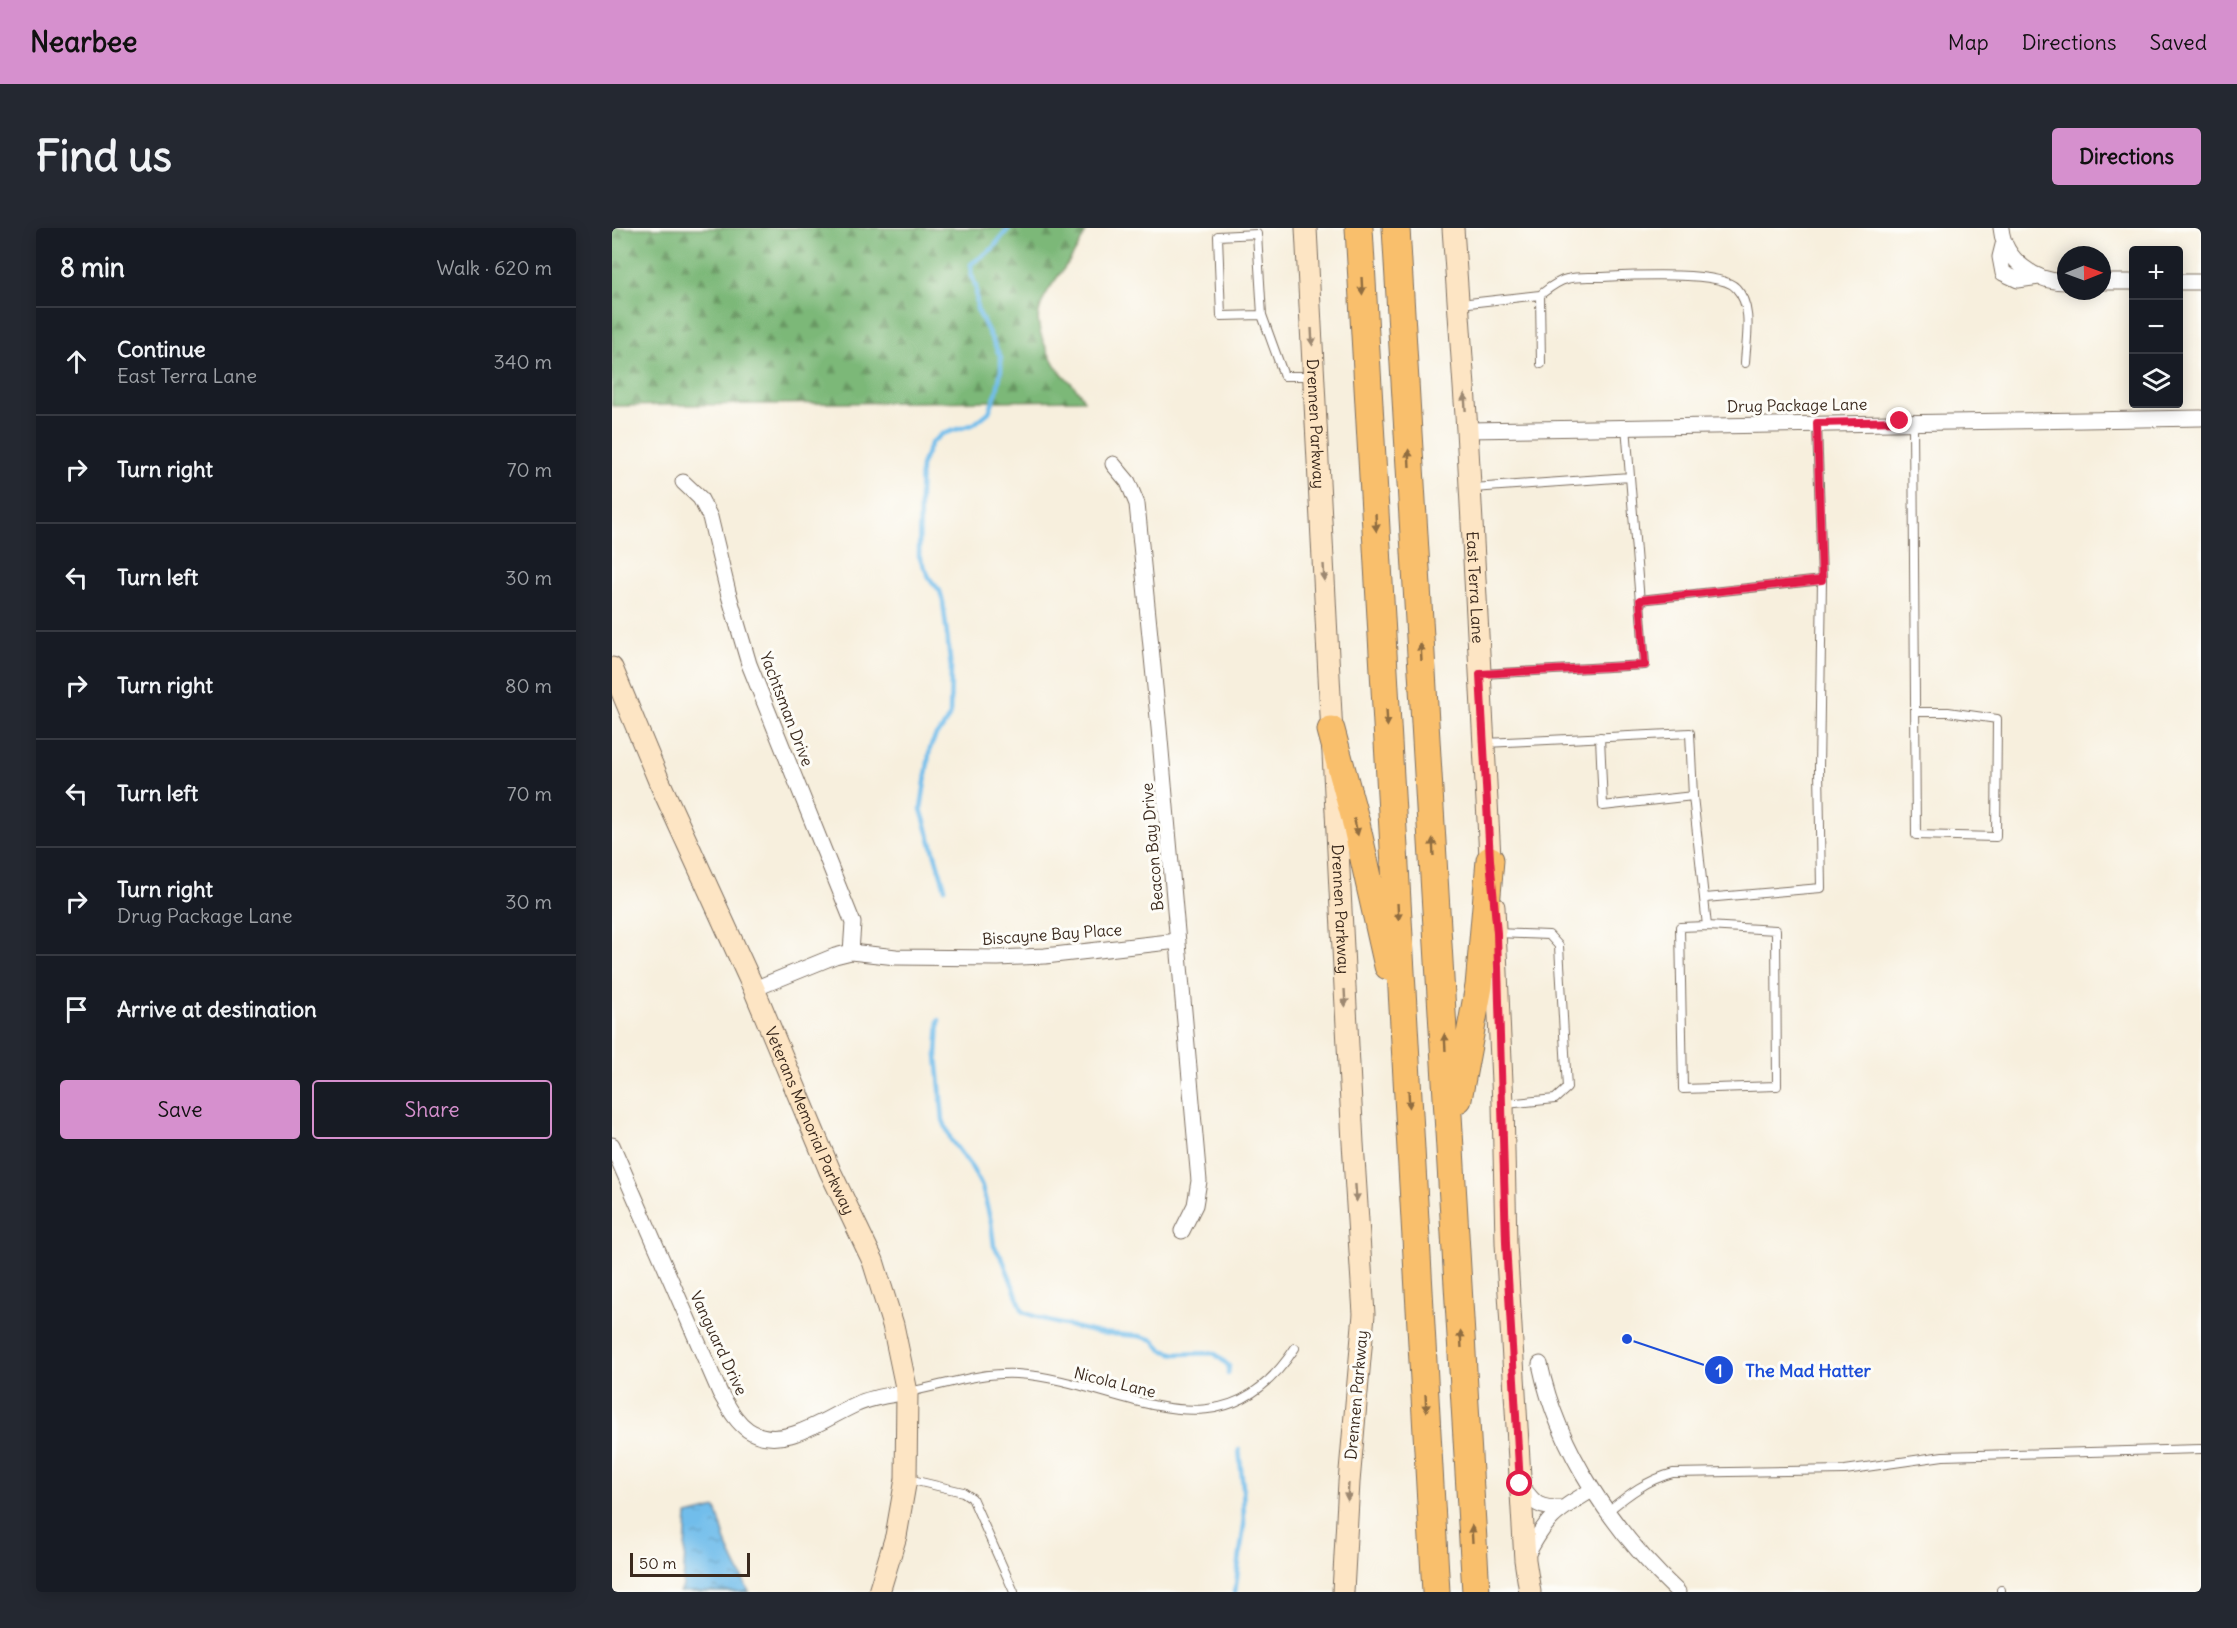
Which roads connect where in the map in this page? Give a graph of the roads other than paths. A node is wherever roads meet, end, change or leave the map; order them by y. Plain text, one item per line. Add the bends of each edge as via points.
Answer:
1 (1306, 228) edge
2 (1359, 228) edge
3 (1396, 228) edge
4 (1453, 228) edge
5 (2003, 234) edge
6 (2057, 281) edge
7 (2111, 282) edge
8 (2129, 282) edge
9 (2183, 282) edge
10 (2201, 282) edge
11 (1540, 295) junction
12 (1458, 304) junction
13 (1262, 315) junction
14 (1745, 363) dead end
15 (1541, 364) dead end
16 (1314, 376) junction
17 (2201, 418) edge
18 (1913, 421) junction
19 (1817, 423) junction
20 (1626, 426) junction
21 (1467, 430) junction
22 (1113, 464) dead end
23 (1630, 477) junction
24 (683, 482) dead end
25 (1470, 488) junction
26 (1822, 580) junction
27 (1640, 600) junction
28 (612, 668) edge
29 (1480, 674) junction
30 (1915, 712) junction
31 (1332, 730) junction
32 (1600, 737) junction
33 (1483, 743) junction
34 (1692, 796) junction
35 (1490, 860) junction
36 (1705, 898) junction
37 (1707, 926) junction
38 (1497, 933) junction
39 (1178, 941) junction
40 (851, 952) junction
41 (754, 989) junction
42 (1405, 1041) junction
43 (1503, 1104) junction
44 (1451, 1142) junction
45 (612, 1144) edge
46 (1182, 1231) dead end
47 (1295, 1348) dead end
48 (1540, 1364) dead end
49 (907, 1392) junction
50 (2201, 1449) edge
51 (906, 1479) junction
52 (1520, 1484) junction
53 (1592, 1490) junction
54 (1562, 1508) junction
55 (1608, 1511) junction
56 (1525, 1560) junction
57 (879, 1592) edge
58 (1014, 1592) edge
59 (1343, 1592) edge
60 (1436, 1592) edge
61 (1476, 1592) edge
62 (1530, 1592) edge
63 (1678, 1592) edge

1 -> 16 main road, Drennen Parkway
2 -> 42 highway
44 -> 3 highway
4 - 12 main road, East Terra Lane
5 - 6 street via 2003,273 2018,280 2035,275
7 - 8 street
9 - 10 street
11 - 12 lane
11 - 14 lane via 1568,278 1664,274 1709,278 1734,285 1746,302
11 - 15 lane
21 -> 12 main road, East Terra Lane
13 - 13 lane via 1257,234 1218,236 1221,316
13 - 16 lane via 1284,376
16 -> 31 main road, Drennen Parkway
17 - 18 street, Drug Package Lane
18 - 19 street, Drug Package Lane
18 - 30 lane
19 - 20 street, Drug Package Lane
19 - 26 lane
20 - 21 street, Drug Package Lane
20 - 23 lane
21 - 25 main road, East Terra Lane
22 - 39 street, Beacon Bay Drive via 1128,482 1137,504
23 - 25 lane
23 - 27 lane
24 - 40 street, Yachtsman Drive via 700,498 710,517 748,664 853,923
25 - 29 main road, East Terra Lane
26 - 27 lane
26 - 36 lane via 1821,888
27 - 29 lane via 1645,665
28 - 41 main road, Veterans Memorial Parkway
29 - 33 main road, East Terra Lane
30 - 30 lane via 1916,835 1996,837 1997,719 1948,711
31 -> 42 highway
31 -> 59 main road, Drennen Parkway via 1364,1314
32 - 33 lane
32 - 34 lane via 1690,734
32 - 34 lane via 1603,806
33 - 35 main road, East Terra Lane
34 - 36 lane
35 - 38 main road, East Terra Lane
35 - 44 highway via 1479,986
36 - 37 lane
37 - 37 lane via 1680,927 1683,1089 1777,1086 1776,930
38 - 43 main road, East Terra Lane
38 - 43 lane via 1549,935 1559,946 1567,1088 1555,1099
39 - 40 street, Biscayne Bay Place via 998,958 896,957
39 - 46 street, Beacon Bay Drive via 1199,1181 1195,1205
40 - 41 street
41 - 49 main road, Veterans Memorial Parkway via 830,1171 873,1261 893,1325
42 -> 60 highway
43 - 52 main road, East Terra Lane via 1506,1243
61 -> 44 highway
45 - 49 street, Vanguard Drive via 720,1393 735,1418 749,1431 767,1437 784,1436 859,1402
47 - 49 lane, Nicola Lane via 1262,1387 1223,1406 1194,1411 1148,1405 1056,1380 1017,1374 970,1377
48 - 53 street via 1553,1408
49 - 51 main road, Veterans Memorial Parkway
50 - 55 lane via 1943,1456 1845,1470 1674,1473 1635,1489
51 - 57 main road, Veterans Memorial Parkway via 896,1536
51 - 58 lane via 963,1492 972,1498
52 - 54 street via 1533,1502 1543,1508
52 - 56 main road, East Terra Lane
53 - 54 street
53 - 55 street
54 - 56 street via 1539,1531
55 - 63 street
56 - 62 main road, East Terra Lane

